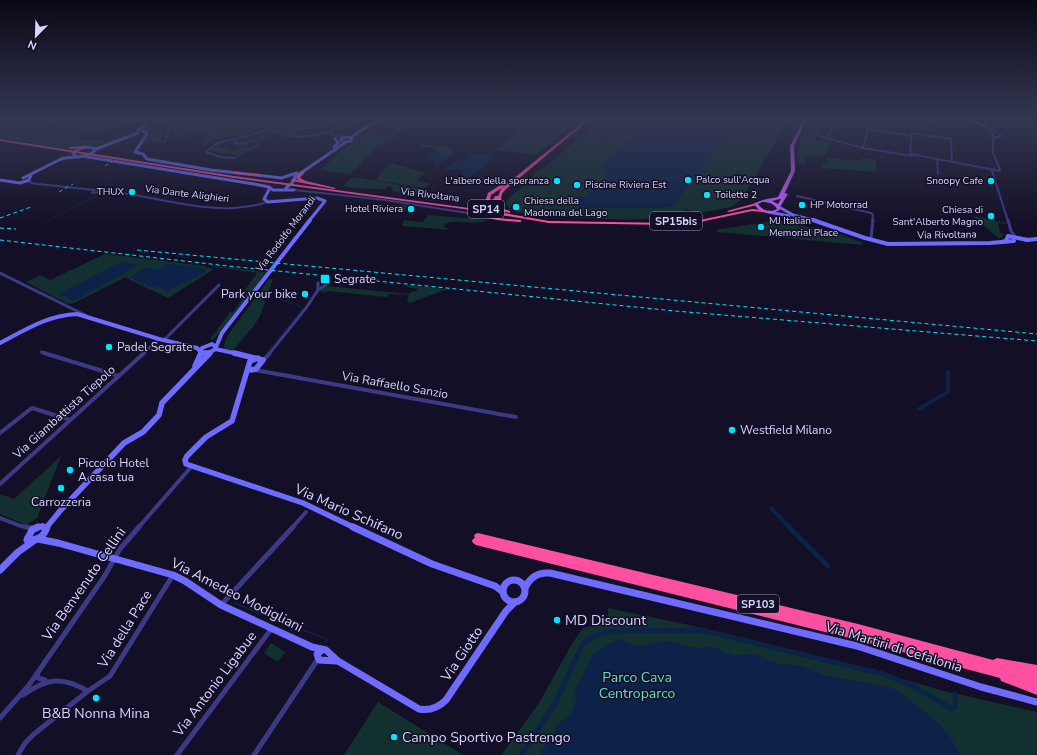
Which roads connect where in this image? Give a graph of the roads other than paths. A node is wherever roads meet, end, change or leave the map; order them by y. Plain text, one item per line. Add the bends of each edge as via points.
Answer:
1 (70, 154) edge
2 (76, 154) edge
3 (90, 154) edge
4 (90, 154) edge
5 (99, 154) edge
6 (103, 154) edge
7 (103, 154) edge
8 (143, 154) edge
9 (208, 154) edge
10 (323, 154) edge
11 (328, 154) edge
12 (543, 154) edge
13 (545, 154) edge
14 (793, 154) edge
15 (795, 154) edge
16 (912, 154) edge
17 (952, 154) edge
18 (993, 154) edge
19 (82, 156) junction
20 (235, 158) dead end
21 (937, 159) junction
22 (952, 162) junction
23 (998, 167) junction
24 (179, 168) junction
25 (195, 169) junction
26 (992, 169) junction
27 (303, 172) junction
28 (999, 172) junction
29 (32, 174) junction
30 (938, 174) dead end
31 (259, 175) junction
32 (993, 176) junction
33 (283, 178) junction
34 (29, 179) junction
35 (0, 180) edge
36 (233, 180) junction
37 (293, 180) junction
38 (20, 181) junction
39 (266, 181) junction
40 (511, 181) junction
41 (313, 183) junction
42 (36, 184) junction
43 (296, 187) junction
44 (269, 188) junction
45 (279, 190) junction
46 (266, 196) junction
47 (376, 196) junction
48 (797, 196) dead end
49 (416, 200) junction
50 (766, 201) junction
51 (267, 202) junction
52 (756, 204) junction
53 (446, 206) junction
54 (779, 207) junction
55 (767, 212) junction
56 (480, 215) joint
57 (489, 216) junction
58 (596, 221) junction
59 (687, 223) junction
60 (830, 225) junction
61 (1011, 232) junction
62 (1008, 237) junction
63 (873, 238) junction
64 (1037, 239) edge
65 (1016, 240) junction
66 (1002, 242) junction
67 (0, 273) edge
68 (220, 285) dead end
69 (319, 288) dead end
70 (70, 307) junction
71 (68, 313) junction
72 (95, 319) junction
73 (222, 333) junction
74 (162, 340) junction
75 (0, 343) edge
76 (207, 345) junction
77 (192, 346) junction
78 (214, 350) junction
79 (41, 352) dead end
80 (201, 352) junction
81 (270, 352) junction
82 (258, 358) junction
83 (250, 361) junction
84 (261, 363) junction
85 (248, 368) junction
86 (254, 370) junction
87 (191, 372) junction
88 (271, 373) junction
89 (119, 376) junction
90 (244, 383) junction
91 (516, 417) dead end
92 (70, 420) junction
93 (0, 433) edge
94 (192, 466) junction
95 (0, 484) edge
96 (306, 512) dead end
97 (0, 518) edge
98 (21, 526) junction
99 (42, 529) junction
100 (28, 536) junction
101 (477, 538) dead end
102 (37, 539) junction
103 (58, 543) junction
104 (18, 552) junction
105 (114, 558) junction
106 (0, 570) edge
107 (173, 575) junction
108 (532, 577) junction
109 (519, 581) junction
110 (506, 583) junction
111 (494, 586) junction
112 (525, 588) junction
113 (504, 596) junction
114 (515, 602) junction
115 (221, 605) junction
116 (506, 611) junction
117 (272, 628) junction
118 (321, 657) junction
119 (970, 662) junction
120 (1037, 670) edge
121 (37, 673) junction
122 (1037, 676) edge
123 (46, 681) junction
124 (1037, 683) edge
125 (1037, 690) edge
126 (88, 691) junction
127 (18, 699) junction
128 (1037, 702) edge
129 (0, 718) edge
130 (18, 755) edge
131 (177, 755) edge
132 (254, 755) edge

1 - 29 street
2 - 19 street
3 - 19 street, SP14
4 - 19 street
5 - 36 street via 115,162
6 - 24 highway, Via Rivoltana / SP14
7 - 24 highway, Via Rivoltana / SP14
8 - 31 street via 147,159
9 - 20 street
10 - 33 street via 297,173
11 - 27 street
12 - 40 highway, SP15bis
13 - 40 highway, SP15bis
14 - 50 main road via 794,169 780,198
15 - 54 main road via 796,174
16 - 21 street
17 - 22 street
18 - 23 street
21 - 22 street
21 - 30 street
22 - 26 street
23 - 26 street
23 - 28 street
24 - 25 highway, Via Rivoltana / SP14
24 - 36 highway, SP14
24 - 39 highway, Via Rivoltana / SP14
25 - 31 highway, SP14
25 - 39 highway, Via Rivoltana / SP14
26 - 28 street
26 - 32 street
27 - 37 street
27 - 41 highway via 298,176 299,179
28 - 32 street
29 - 34 street
29 - 38 street
31 - 33 street
32 - 61 street
33 - 37 street
33 - 44 street via 272,182
34 - 38 street
34 - 42 street, Via Dante Alighieri via 29,182
35 - 38 street, Via Dante Alighieri
36 - 44 street
37 - 41 highway
37 - 45 street via 289,186
38 - 42 street, Via Dante Alighieri
39 - 43 highway, Via Rivoltana / SP14
40 - 49 highway, SP15bis via 500,190 495,201 488,206
40 - 57 highway, SP15bis via 488,196 484,210
40 - 58 highway, SP15bis via 500,194 498,206 503,210 540,218
41 - 47 highway
42 - 51 street, Via Dante Alighieri via 240,208
43 - 45 street
43 - 47 highway, Via Rivoltana / SP14
43 - 56 street, Via Rivoltana
44 - 45 street
44 - 46 street
45 - 46 street
46 - 51 street via 264,200
47 - 49 highway, Via Rivoltana / SP14
47 - 53 highway, Via Rivoltana / SP14
48 - 63 street via 871,213
49 - 58 highway, Via Rivoltana / SP14 via 546,220
50 - 52 main road, Via Rivoltana
50 - 54 main road, Via Rivoltana via 773,202
51 - 73 street, Via Rodolfo Morandi via 320,198 324,201
52 - 55 main road, Via Rivoltana via 759,209
52 - 58 highway, Via Rivoltana / SP15bis via 684,220
53 - 57 highway, SP14
53 - 59 highway, Via Rivoltana / SP14 via 553,222
54 - 55 main road, Via Rivoltana via 777,211
54 - 60 street, Via Rivoltana via 793,216
55 - 59 highway, Via Rivoltana / SP15bis via 752,210
55 - 60 street, Via Rivoltana
56 - 57 highway
57 - 59 highway, SP15bis via 541,223
60 - 63 street, Via Rivoltana via 862,237
61 - 62 street
61 - 65 street
62 - 65 street
62 - 66 street
63 - 66 street, Via Rivoltana via 892,245
64 - 65 street, Via Rivoltana
65 - 66 street, Via Rivoltana
67 - 70 street
68 - 74 street, Via Giambattista Tiepolo
69 - 81 street
70 - 71 street
70 - 72 street
71 - 72 street
71 - 75 street via 51,318
72 - 74 street
73 - 76 street, Via Rodolfo Morandi
73 - 78 street, Via Rodolfo Morandi
74 - 77 street
74 - 89 street, Via Giambattista Tiepolo
76 - 77 street
76 - 78 street via 212,344
76 - 80 street, Via Rodolfo Morandi
77 - 80 street
78 - 80 street via 206,354
78 - 82 street
78 - 83 street via 244,357
78 - 87 street, Via Rodolfo Morandi
79 - 89 street
80 - 87 street, Via Rodolfo Morandi
81 - 82 street
81 - 84 street
82 - 83 street
82 - 84 street via 262,360
83 - 85 street
84 - 86 street
84 - 88 street, Via Raffaello Sanzio via 262,369
85 - 86 street
85 - 90 street
86 - 88 street, Via Raffaello Sanzio
86 - 90 street
87 - 99 street, Via Rodolfo Morandi via 162,403 159,415 148,427 139,436 124,443
88 - 91 street, Via Raffaello Sanzio
89 - 92 street, Via Giambattista Tiepolo
90 - 94 street via 236,414 229,424 212,433 187,456 186,463
92 - 93 street via 32,408
92 - 95 street, Via Giambattista Tiepolo
94 - 105 street, Via Benvenuto Cellini
94 - 111 street, Via Mario Schifano via 303,504 432,564
96 - 115 street
97 - 98 street
98 - 99 street
98 - 100 street
99 - 100 street
99 - 102 street
99 - 103 street, Via Amedeo Modigliani via 46,538
100 - 102 street, Via Amedeo Modigliani via 30,540
100 - 104 street
101 - 119 highway, SP103 via 861,637
102 - 103 street, Via Amedeo Modigliani
102 - 104 street
103 - 105 street, Via Amedeo Modigliani
104 - 106 street
105 - 107 street, Via Amedeo Modigliani
105 - 121 street, Via Benvenuto Cellini via 104,577
107 - 115 street, Via Amedeo Modigliani via 185,580
107 - 126 street, Via della Pace via 115,670 105,681
108 - 109 street, Via Martiri di Cefalonia
108 - 112 street
108 - 128 street, Via Martiri di Cefalonia via 541,572 550,573 839,642
109 - 110 street via 512,580
109 - 112 street
110 - 111 street
110 - 113 street via 503,587
111 - 113 street, Via Mario Schifano
112 - 114 street via 524,597
113 - 114 street
113 - 116 street
114 - 116 street, Via Giotto
115 - 117 street, Via Amedeo Modigliani
116 - 118 street, Via Giotto via 451,693 436,708 419,709 338,661
117 - 118 street, Via Amedeo Modigliani via 312,647
117 - 131 street, Via Antonio Ligabue
118 - 132 street
119 - 120 highway, SP103
119 - 122 highway, SP103
119 - 124 highway, SP103
119 - 125 highway, SP103
121 - 123 street via 38,678
121 - 127 street, Via Benvenuto Cellini
123 - 126 street via 67,681
123 - 127 street
126 - 130 street, Via della Pace via 34,734
127 - 129 street, Via Benvenuto Cellini

